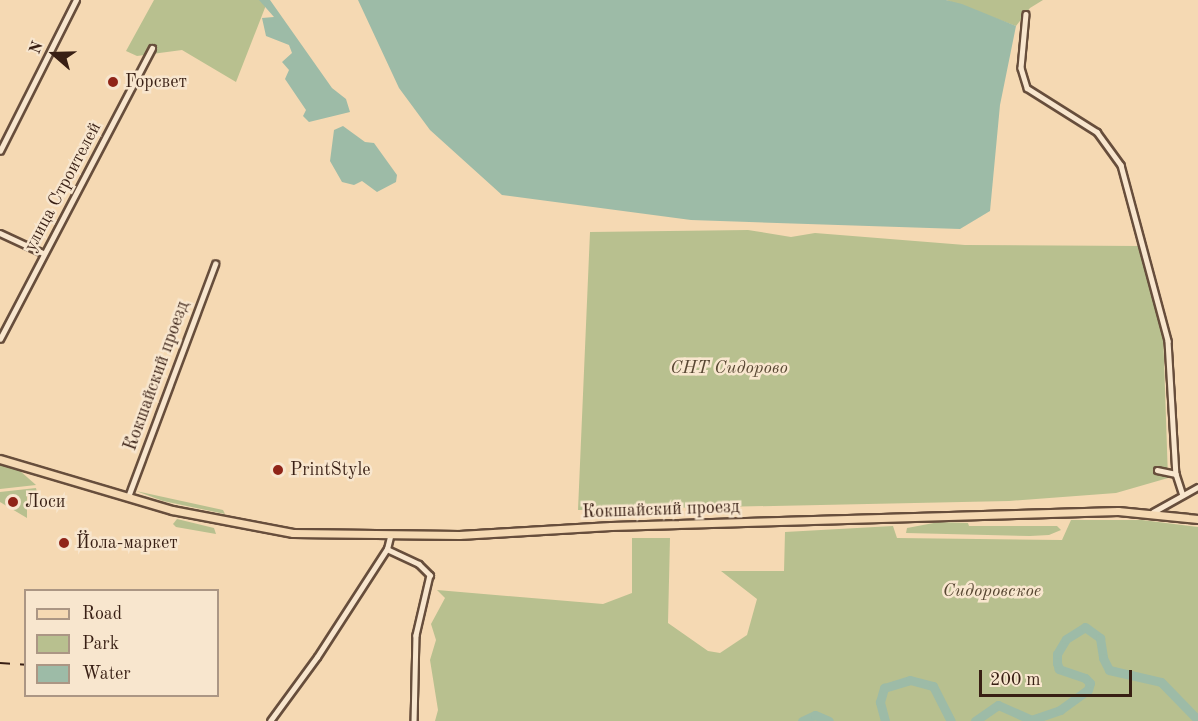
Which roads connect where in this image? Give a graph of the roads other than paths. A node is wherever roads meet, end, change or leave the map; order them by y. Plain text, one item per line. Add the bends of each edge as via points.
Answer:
1 (76, 0) edge
2 (1026, 14) dead end
3 (152, 48) dead end
4 (0, 151) edge
5 (0, 233) edge
6 (43, 254) junction
7 (214, 264) dead end
8 (0, 339) edge
9 (0, 459) edge
10 (1157, 470) dead end
11 (1176, 474) junction
12 (1198, 487) edge
13 (1183, 495) junction
14 (128, 497) junction
15 (1153, 512) junction
16 (1198, 519) edge
17 (390, 537) junction
18 (387, 549) junction
19 (270, 721) edge
20 (414, 721) edge

1 - 4 street
2 - 11 street via 1021,68 1027,88 1097,132 1121,165 1168,341
3 - 6 street, улица Строителей
5 - 6 street
6 - 8 street, улица Строителей
7 - 14 street, Кокшайский проезд
9 - 14 main road, Кокшайский проезд
10 - 11 street
11 - 13 street
12 - 13 street
13 - 15 street
14 - 17 main road, Кокшайский проезд via 272,530
15 - 16 main road, Кокшайский проезд
15 - 17 main road, Кокшайский проезд via 952,514
17 - 18 street
18 - 19 street
18 - 20 street via 419,564 430,575 416,635

